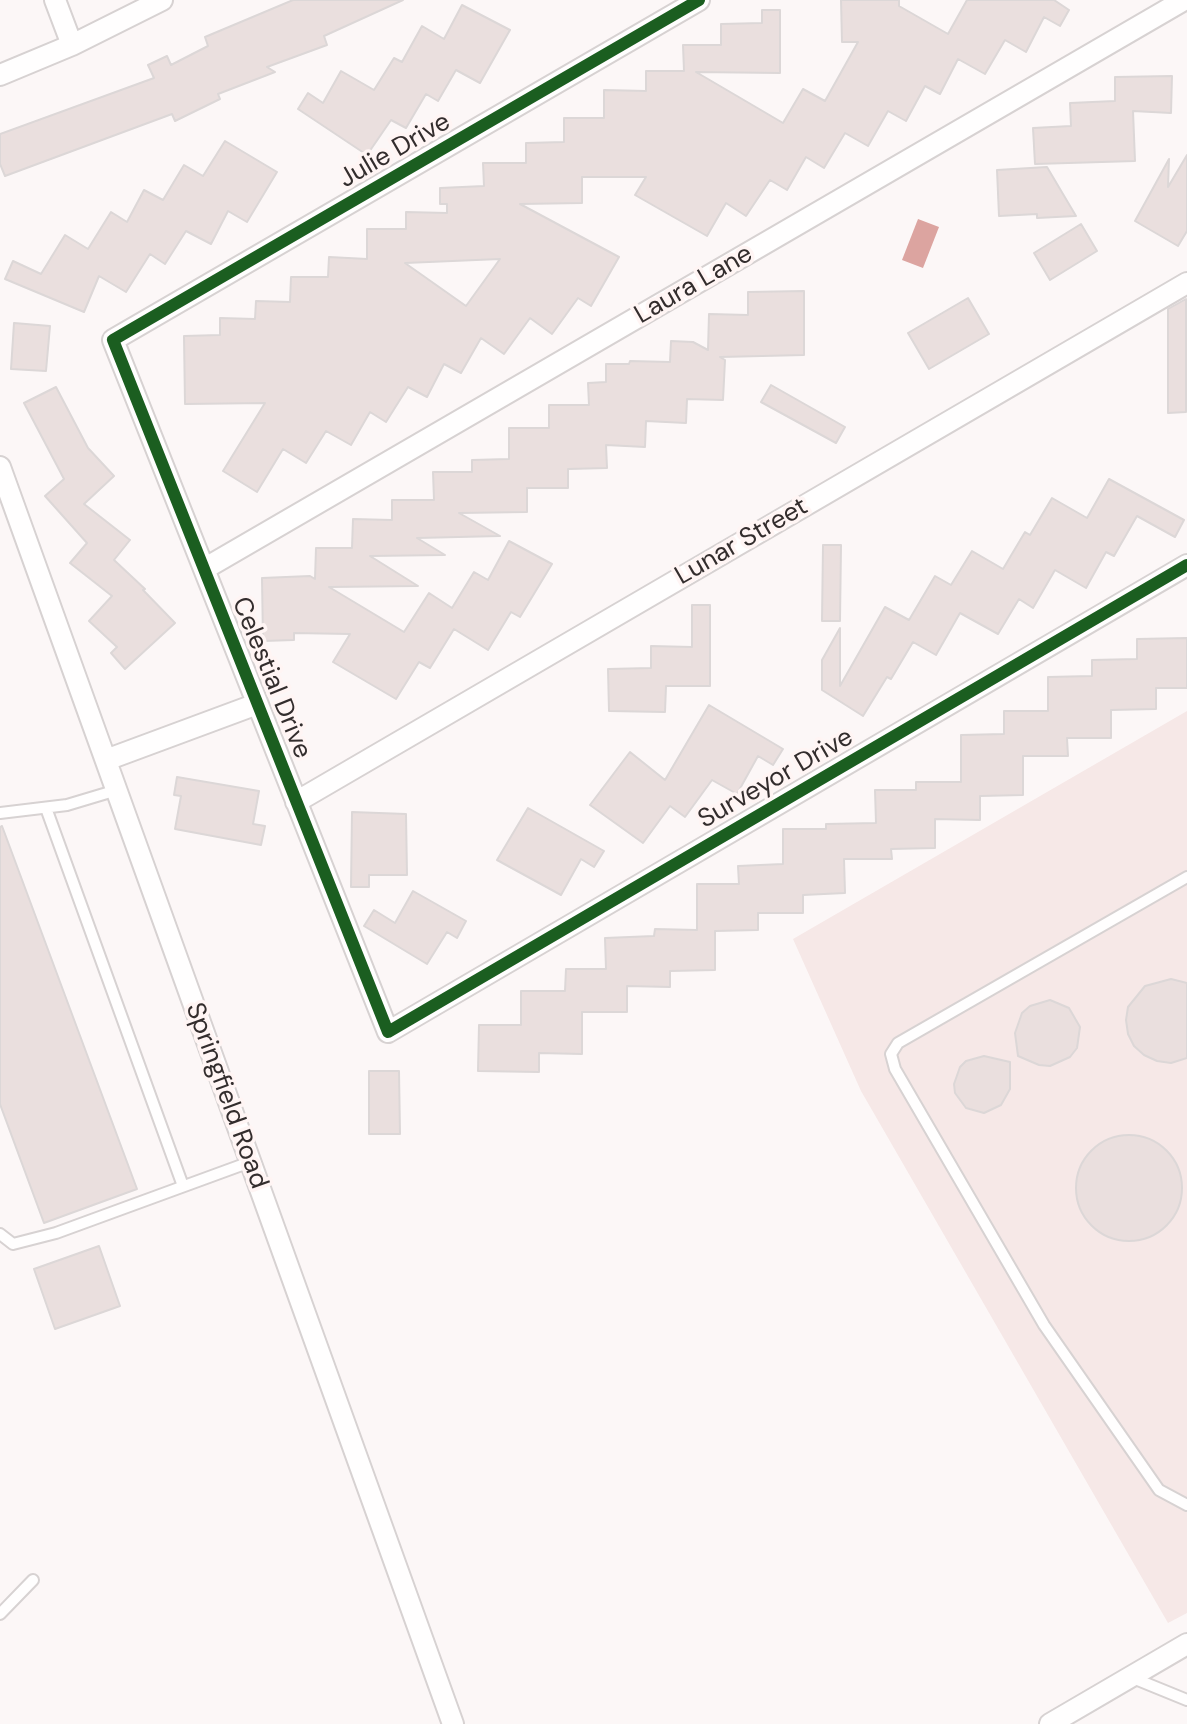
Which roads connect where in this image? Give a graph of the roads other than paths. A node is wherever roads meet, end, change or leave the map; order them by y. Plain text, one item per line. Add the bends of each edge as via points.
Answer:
1 (55, 0) edge
2 (162, 0) edge
3 (699, 0) edge
4 (1184, 0) edge
5 (72, 45) junction
6 (0, 75) edge
7 (1187, 283) edge
8 (113, 340) joint
9 (0, 467) edge
10 (1187, 565) edge
11 (204, 569) junction
12 (257, 704) junction
13 (106, 760) junction
14 (117, 790) junction
15 (296, 802) junction
16 (46, 808) junction
17 (0, 813) edge
18 (1187, 877) edge
19 (388, 1032) joint
20 (250, 1162) junction
21 (183, 1186) junction
22 (0, 1234) edge
23 (1187, 1505) edge
24 (33, 1580) dead end
25 (0, 1614) edge
26 (1187, 1644) edge
27 (1131, 1677) junction
28 (1187, 1700) edge
29 (453, 1724) edge
30 (1050, 1724) edge

1 - 5 street
2 - 5 street
3 - 8 street, Julie Drive
4 - 11 street, Laura Lane
5 - 6 street
7 - 15 street, Lunar Street
8 - 11 street, Celestial Drive
9 - 13 street, Springfield Road
10 - 19 street, Surveyor Drive
11 - 12 street, Celestial Drive
12 - 13 street
12 - 15 street, Celestial Drive
13 - 14 street, Springfield Road
14 - 16 lane
14 - 20 street, Springfield Road
15 - 19 street, Celestial Drive
16 - 17 lane
16 - 21 lane
18 - 23 lane via 898,1043 891,1054 1044,1325 1159,1490
20 - 21 lane
20 - 29 street, Springfield Road
21 - 22 lane via 42,1237 13,1244
24 - 25 lane
26 - 27 street
27 - 28 lane
27 - 30 street

